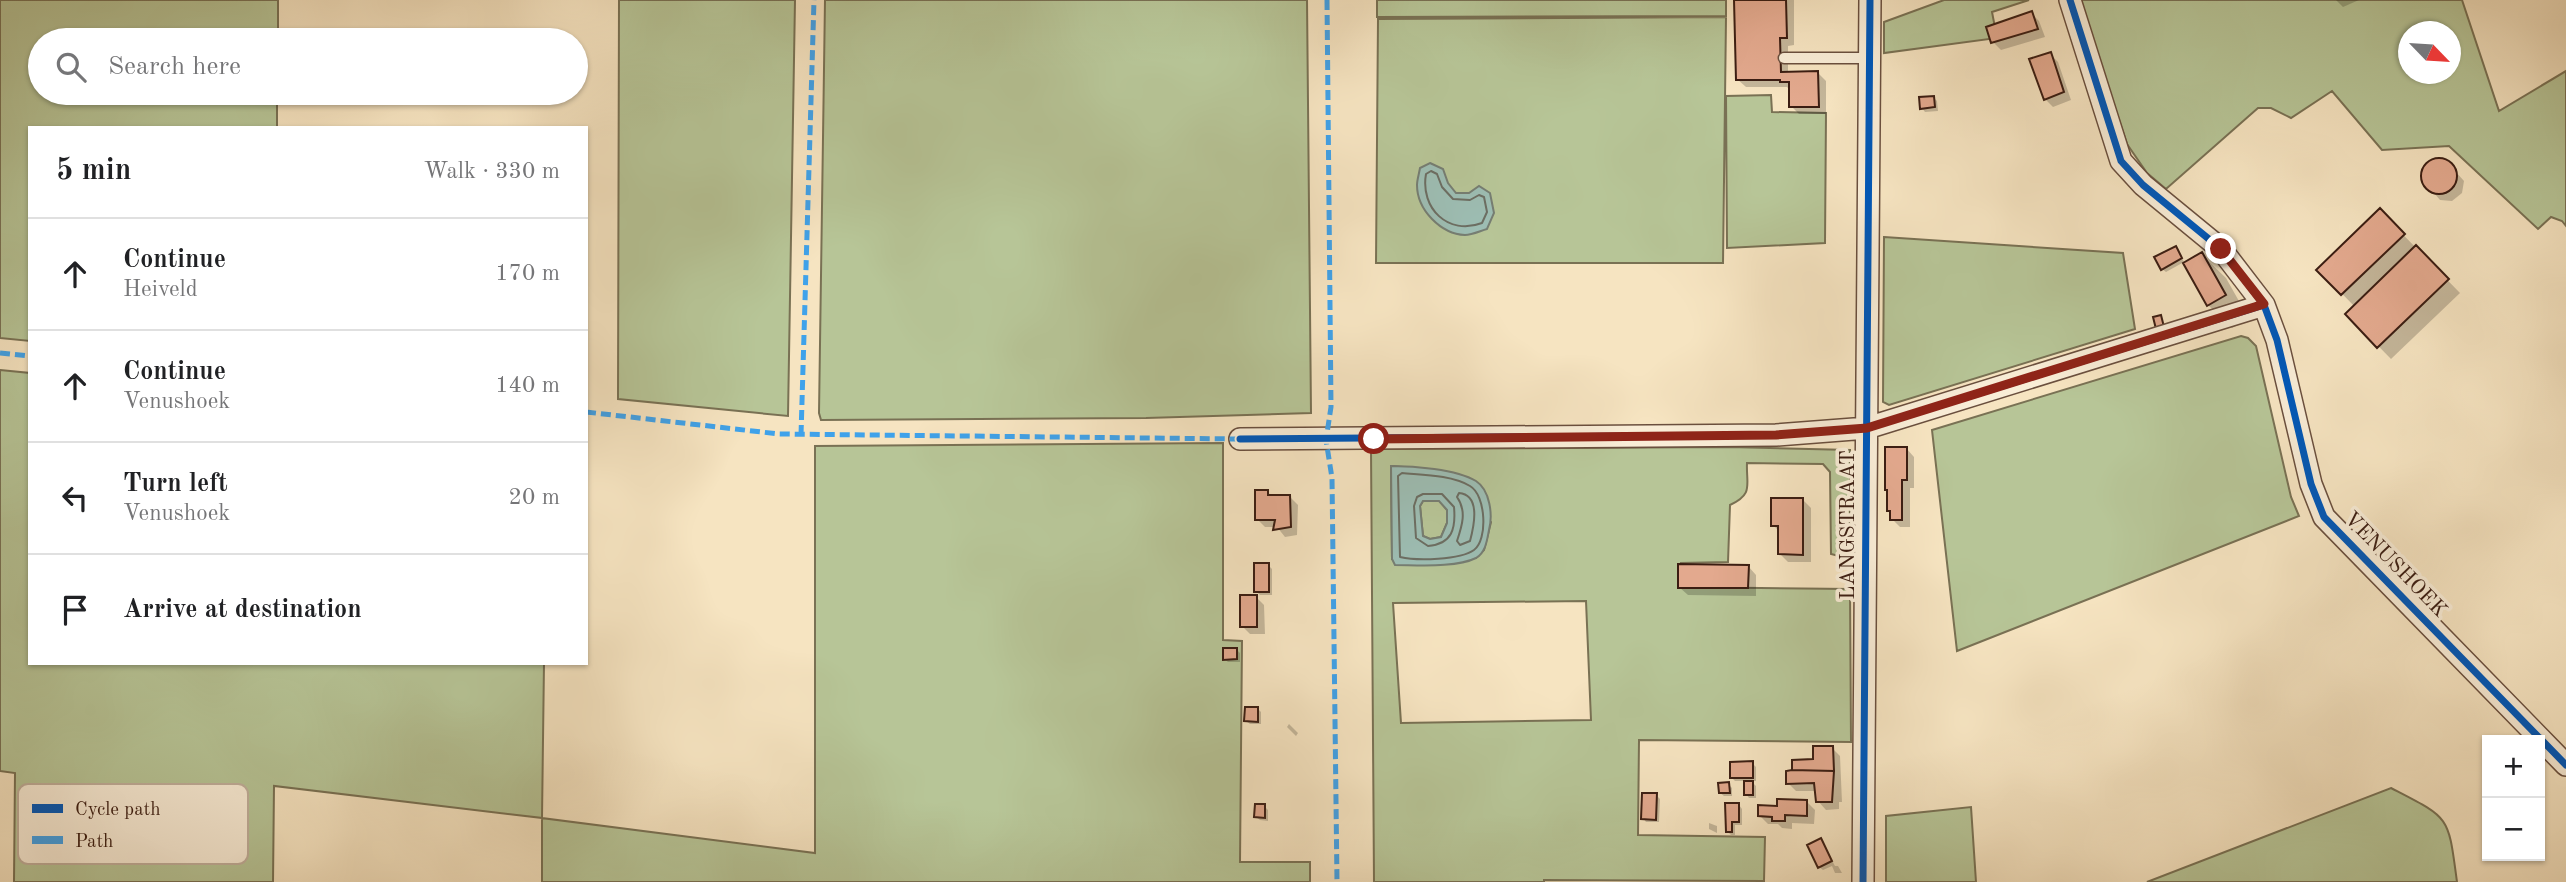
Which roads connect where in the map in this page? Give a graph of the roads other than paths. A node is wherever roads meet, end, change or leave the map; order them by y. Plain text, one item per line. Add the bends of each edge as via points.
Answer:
1 (1870, 0) edge
2 (2070, 0) edge
3 (1784, 58) dead end
4 (1869, 58) junction
5 (2264, 304) junction
6 (1867, 428) junction
7 (1240, 439) dead end
8 (2566, 765) edge
9 (1863, 882) edge

1 - 4 street, LANGSTRAAT
2 - 5 street, VENUSHOEK via 2121,161 2221,249
3 - 4 lane
4 - 6 street, LANGSTRAAT
5 - 6 street
5 - 8 street, VENUSHOEK via 2311,484 2324,517
6 - 7 street via 1776,435
6 - 9 street, LANGSTRAAT

